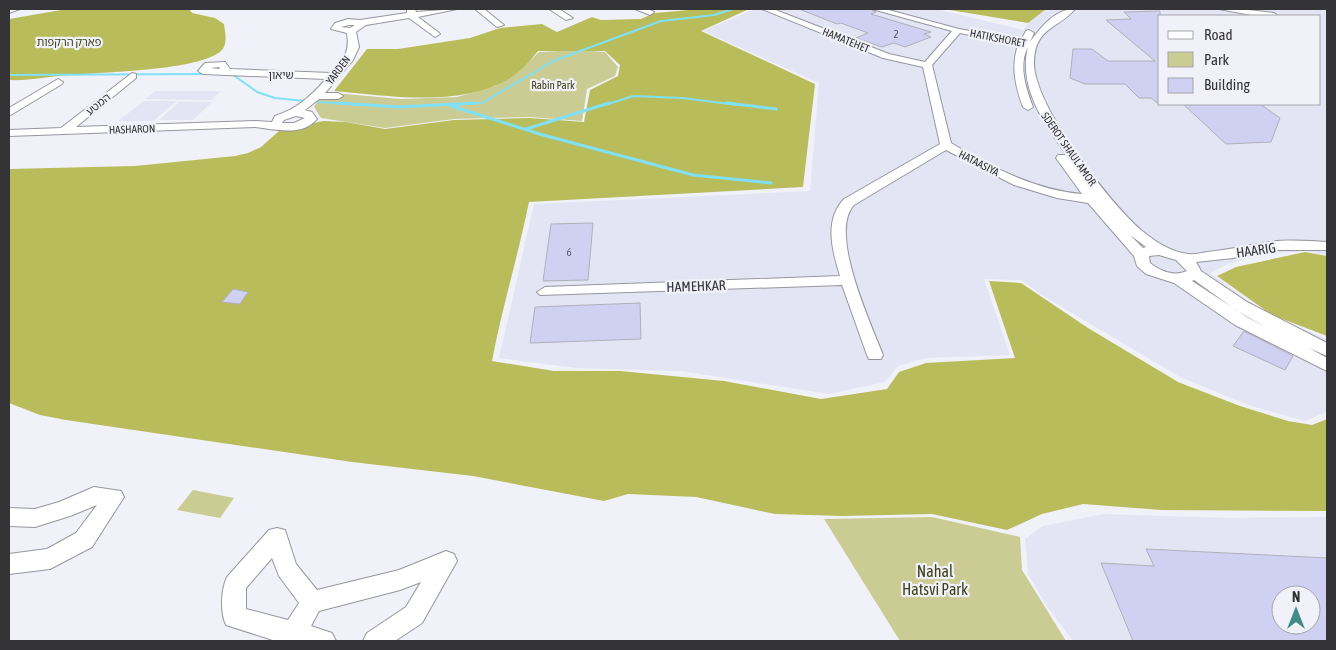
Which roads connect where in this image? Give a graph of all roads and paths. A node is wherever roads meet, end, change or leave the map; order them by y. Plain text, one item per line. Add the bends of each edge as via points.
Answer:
1 (16, 9) edge
2 (453, 9) edge
3 (479, 9) edge
4 (553, 9) edge
5 (639, 9) edge
6 (766, 9) edge
7 (1057, 9) edge
8 (1071, 9) edge
9 (1223, 9) edge
10 (9, 10) edge
11 (880, 10) edge
12 (411, 12) edge
13 (650, 12) dead end
14 (1267, 15) edge
15 (569, 18) dead end
16 (500, 25) dead end
17 (357, 26) junction
18 (958, 31) junction
19 (434, 34) dead end
20 (1028, 44) junction
21 (927, 65) junction
22 (227, 72) dead end
23 (132, 76) dead end
24 (335, 76) junction
25 (58, 82) dead end
26 (338, 96) dead end
27 (310, 104) junction
28 (9, 113) edge
29 (279, 122) junction
30 (64, 131) junction
31 (9, 133) edge
32 (946, 145) junction
33 (1092, 200) junction
34 (1107, 200) junction
35 (1327, 246) edge
36 (1161, 250) junction
37 (1141, 255) junction
38 (1185, 259) junction
39 (1186, 276) junction
40 (848, 280) junction
41 (545, 292) dead end
42 (1327, 350) edge
43 (875, 355) dead end
44 (1327, 365) edge
45 (9, 517) edge
46 (9, 564) edge
47 (312, 602) junction
48 (291, 637) edge
49 (324, 641) edge
50 (375, 641) edge

1 - 10 street
2 - 12 street
3 - 16 street
4 - 15 street
5 - 13 street
6 - 21 street, HAMATEHET via 886,56
7 - 20 street, SDEROT SHAUL AMOR via 1038,22
8 - 20 street, SDEROT SHAUL AMOR via 1048,24
9 - 14 street
11 - 18 street, HATIKSHORET
12 - 17 street
12 - 19 street
17 - 17 street via 336,29 344,19
17 - 24 street, YARDEN via 354,47
18 - 20 street, HATIKSHORET
18 - 21 street
20 - 33 street, SDEROT SHAUL AMOR via 1018,70 1027,106
20 - 34 street, SDEROT SHAUL AMOR via 1030,72 1040,107
21 - 32 street, HATAASIYA
22 - 24 street, שיאון
23 - 30 street, המטע
24 - 27 street, YARDEN
25 - 28 street
26 - 27 street
27 - 29 street
27 - 29 street, YARDEN via 311,117 305,124 294,127
29 - 30 street, HASHARON
30 - 31 street, HASHARON
32 - 33 street, HATAASIYA via 993,171 1042,190
32 - 40 street via 842,209 838,232
33 - 34 street, HATAASIYA
33 - 37 street, SDEROT SHAUL AMOR
34 - 36 street, SDEROT SHAUL AMOR via 1141,237
35 - 38 street, HAARIG via 1272,246
36 - 37 street
36 - 38 street, SDEROT SHAUL AMOR
37 - 39 street, SDEROT SHAUL AMOR via 1142,262 1152,271
38 - 39 street via 1194,269
39 - 42 street via 1278,328
39 - 44 street via 1241,321
40 - 41 street, HAMEHKAR
40 - 43 street
45 - 46 street via 35,518 64,510 94,496 114,498 84,540 50,560
47 - 48 street
47 - 48 street via 287,569 277,537 235,584 234,617
47 - 50 street via 400,580 446,561 414,615
48 - 49 street

